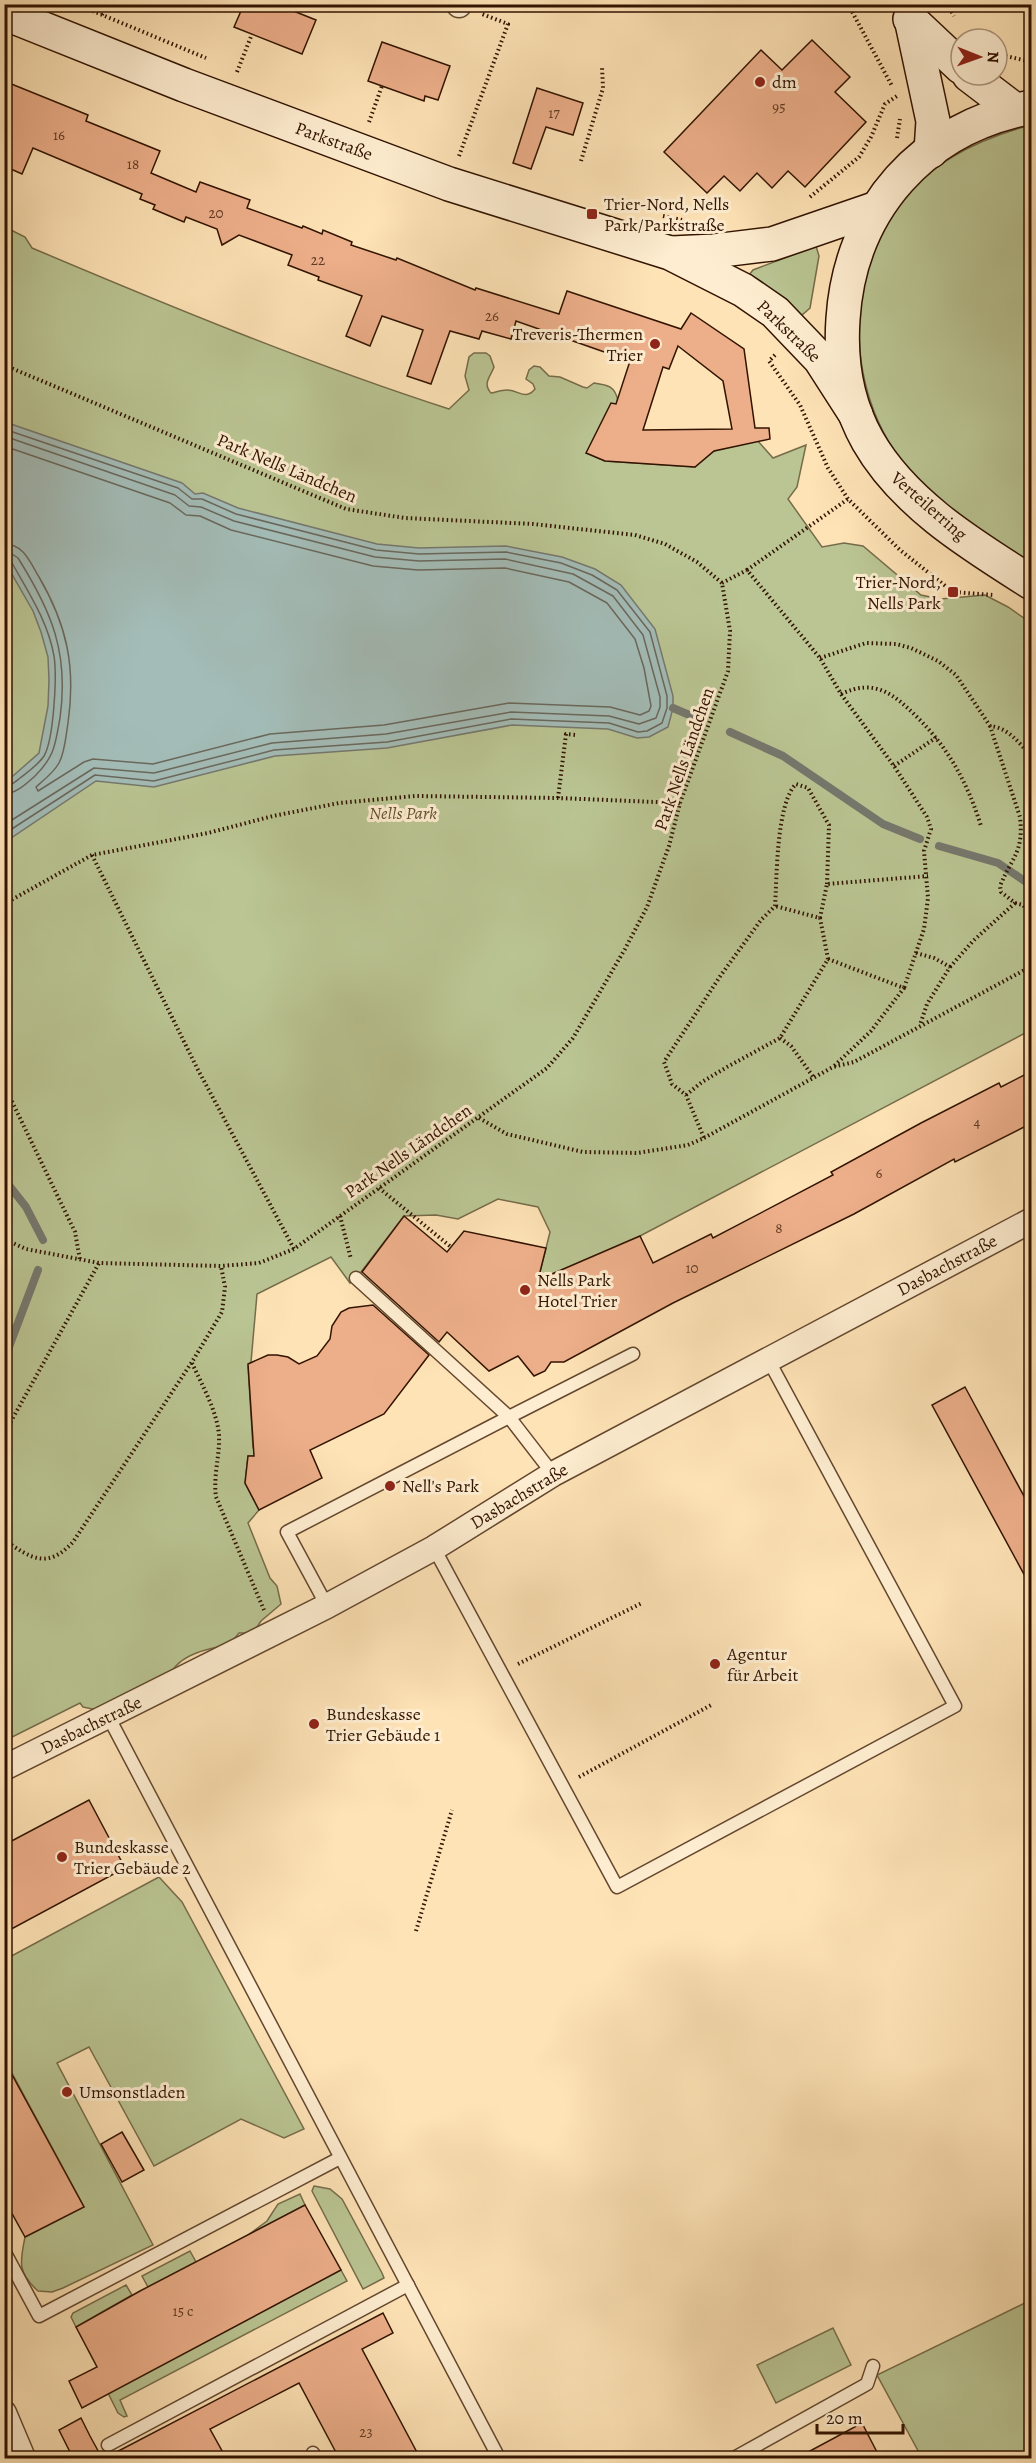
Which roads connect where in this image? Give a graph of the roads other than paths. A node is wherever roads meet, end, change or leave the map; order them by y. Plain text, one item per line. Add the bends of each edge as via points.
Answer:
1 (4, 13) edge
2 (907, 14) edge
3 (949, 55) edge
4 (989, 87) edge
5 (1023, 108) edge
6 (931, 151) junction
7 (874, 209) junction
8 (670, 253) junction
9 (856, 416) junction
10 (1032, 583) edge
11 (1032, 1220) edge
12 (356, 1278) road end
13 (633, 1353) dead end
14 (769, 1361) junction
15 (509, 1417) junction
16 (553, 1474) junction
17 (434, 1548) junction
18 (327, 1606) junction
19 (108, 1716) junction
20 (4, 1768) edge
21 (340, 2158) junction
22 (4, 2251) edge
23 (408, 2285) junction
24 (873, 2366) dead end
25 (4, 2413) edge
26 (108, 2445) dead end
27 (23, 2458) edge
28 (499, 2458) edge
29 (734, 2458) edge

1 - 8 street, Parkstraße via 225,100 459,166
2 - 3 street
2 - 6 street via 933,121
4 - 5 street
5 - 6 street, Verteilerring via 969,126
6 - 7 street, Verteilerring via 893,185
7 - 8 street, Parkstraße via 772,243
7 - 9 street, Verteilerring via 853,258 844,299 844,376
8 - 9 street, Parkstraße via 743,290 775,312 820,359
9 - 10 street, Verteilerring via 868,441 902,486 964,538
11 - 14 street, Dasbachstraße
12 - 15 lane
13 - 15 lane
14 - 16 street, Dasbachstraße
14 - 17 lane via 955,1706 617,1887
15 - 16 lane
15 - 18 lane via 287,1532
16 - 17 street, Dasbachstraße
17 - 18 street, Dasbachstraße
18 - 19 street, Dasbachstraße
19 - 20 street, Dasbachstraße
19 - 21 lane
21 - 22 lane via 39,2316
21 - 23 lane
23 - 26 lane
23 - 28 lane
24 - 29 lane via 867,2384
25 - 27 street

